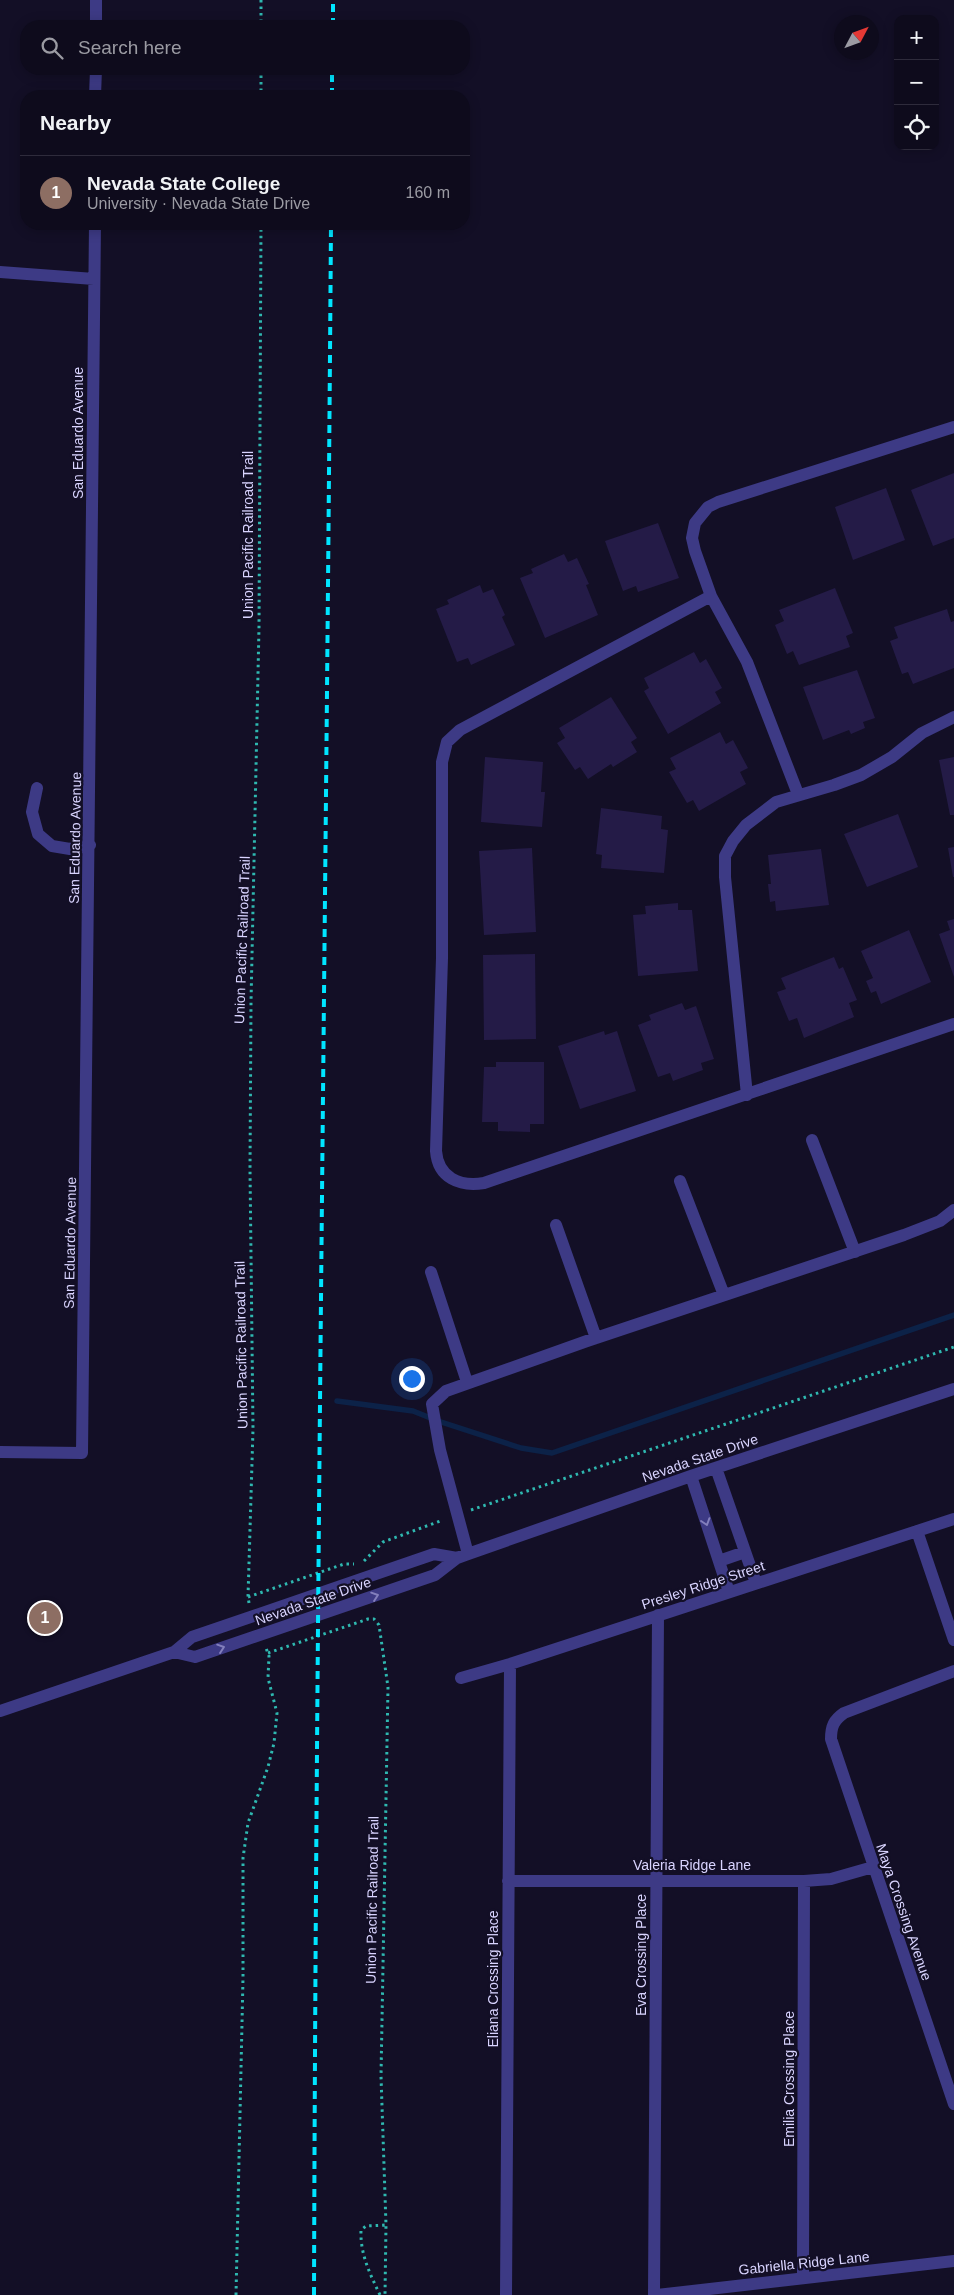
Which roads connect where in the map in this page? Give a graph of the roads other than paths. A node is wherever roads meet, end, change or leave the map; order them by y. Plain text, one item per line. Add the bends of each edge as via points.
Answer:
1 (96, 0) edge
2 (96, 20) edge
3 (96, 75) edge
4 (96, 90) edge
5 (95, 230) edge
6 (0, 272) edge
7 (94, 279) junction
8 (954, 427) edge
9 (712, 596) junction
10 (954, 718) edge
11 (37, 788) dead end
12 (798, 794) junction
13 (90, 846) junction
14 (954, 1024) edge
15 (747, 1095) junction
16 (812, 1140) dead end
17 (680, 1181) dead end
18 (954, 1210) edge
19 (556, 1225) dead end
20 (855, 1252) junction
21 (431, 1272) dead end
22 (724, 1295) junction
23 (596, 1338) junction
24 (467, 1382) junction
25 (954, 1389) edge
26 (0, 1452) edge
27 (716, 1468) junction
28 (691, 1476) junction
29 (954, 1519) edge
30 (917, 1531) junction
31 (745, 1552) junction
32 (462, 1556) junction
33 (719, 1561) junction
34 (756, 1584) junction
35 (729, 1592) junction
36 (658, 1615) junction
37 (954, 1640) edge
38 (174, 1652) junction
39 (510, 1664) junction
40 (954, 1671) edge
41 (461, 1678) dead end
42 (0, 1711) edge
43 (873, 1867) junction
44 (657, 1880) junction
45 (508, 1881) junction
46 (804, 1881) junction
47 (954, 2104) edge
48 (954, 2261) edge
49 (803, 2278) junction
50 (506, 2295) edge
51 (655, 2295) edge

1 - 2 street
3 - 4 street
5 - 7 street, San Eduardo Avenue
6 - 7 street
7 - 13 street, San Eduardo Avenue
8 - 9 street via 708,507 695,523 692,538
9 - 12 street via 747,662
9 - 15 street via 460,730 447,742 442,762 442,958 436,1160 449,1178 459,1183 484,1183
10 - 12 street via 922,733 892,757 861,775
11 - 13 street via 32,812 38,834 52,846 70,849
12 - 15 street via 761,812 746,826 725,856 724,877
13 - 26 street, San Eduardo Avenue via 82,1453
14 - 15 street
16 - 20 street
17 - 22 street
18 - 20 street via 940,1221
19 - 23 street
20 - 22 street
21 - 24 street
22 - 23 street
23 - 24 street
24 - 32 street via 446,1391 432,1404 457,1515
25 - 27 street, Nevada State Drive
27 - 28 street, Nevada State Drive
27 - 31 street
28 - 32 street, Nevada State Drive
28 -> 33 street
29 - 30 street, Presley Ridge Street
30 - 34 street, Presley Ridge Street
30 - 37 street
31 - 33 street
31 - 34 street
32 - 38 street, Nevada State Drive via 434,1554 192,1637
38 -> 32 street, Nevada State Drive via 195,1657 435,1575
33 - 35 street
34 - 35 street, Presley Ridge Street
35 - 36 street, Presley Ridge Street
36 - 39 street, Presley Ridge Street
36 - 44 street, Eva Crossing Place
38 - 42 street, Nevada State Drive
39 - 41 street, Presley Ridge Street
39 - 45 street, Eliana Crossing Place
40 - 43 street, Maya Crossing Avenue via 844,1713 835,1719 831,1728 831,1739
43 - 46 street, Valeria Ridge Lane via 831,1880
43 - 47 street, Maya Crossing Avenue
44 - 45 street, Valeria Ridge Lane
44 - 46 street, Valeria Ridge Lane
44 - 51 street, Eva Crossing Place
45 - 50 street, Eliana Crossing Place
46 - 49 street, Emilia Crossing Place
48 - 49 street, Gabriella Ridge Lane
49 - 51 street, Gabriella Ridge Lane

